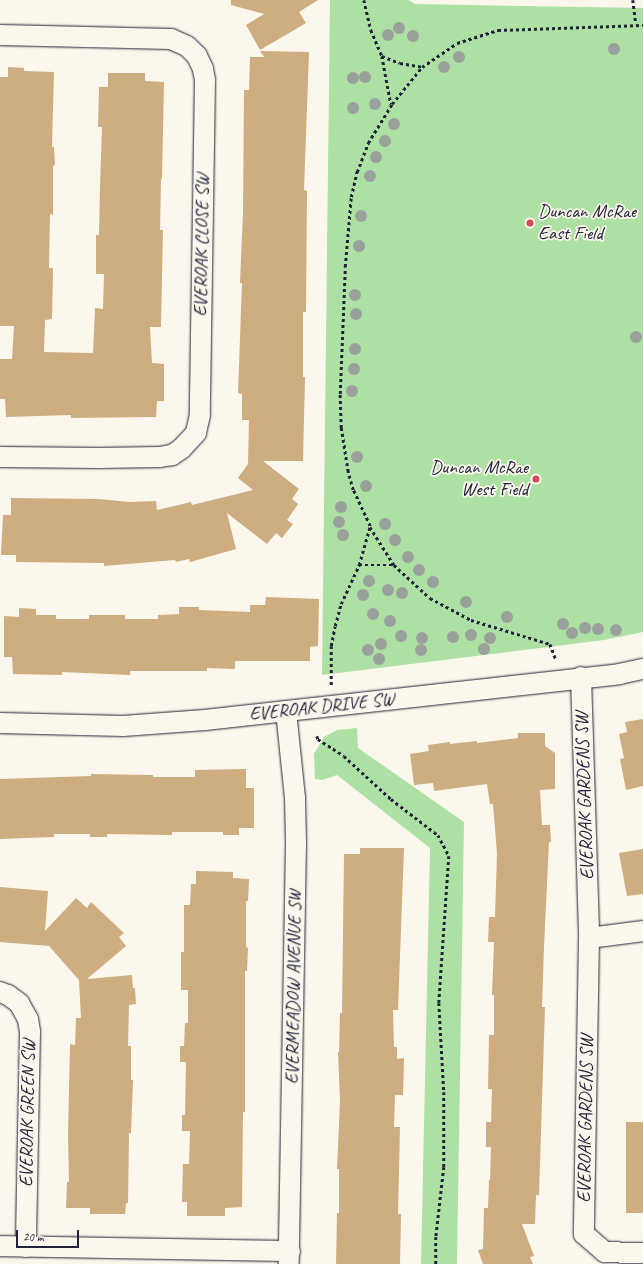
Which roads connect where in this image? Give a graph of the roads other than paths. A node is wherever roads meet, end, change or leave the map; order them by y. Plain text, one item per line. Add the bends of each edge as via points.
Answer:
1 (0, 35) edge
2 (0, 457) edge
3 (643, 669) edge
4 (581, 677) junction
5 (286, 711) junction
6 (0, 723) edge
7 (643, 931) edge
8 (589, 938) junction
9 (0, 992) edge
10 (0, 1246) edge
11 (26, 1247) junction
12 (643, 1253) edge
13 (290, 1258) edge

1 - 2 street, EVEROAK CLOSE SW via 171,39 187,46 197,56 205,80 200,415 196,433 181,450 160,457
3 - 4 street, EVEROAK DRIVE SW
4 - 5 street, EVEROAK DRIVE SW
4 - 8 street, EVEROAK GARDENS SW
5 - 6 street, EVEROAK DRIVE SW via 123,726
5 - 13 street, EVERMEADOW AVENUE SW via 295,798 296,843
7 - 8 street
8 - 12 street, EVEROAK GARDENS SW via 584,1234 605,1252
9 - 11 street, EVEROAK GREEN SW via 19,1003 28,1019 30,1031
10 - 11 street
11 - 13 street

